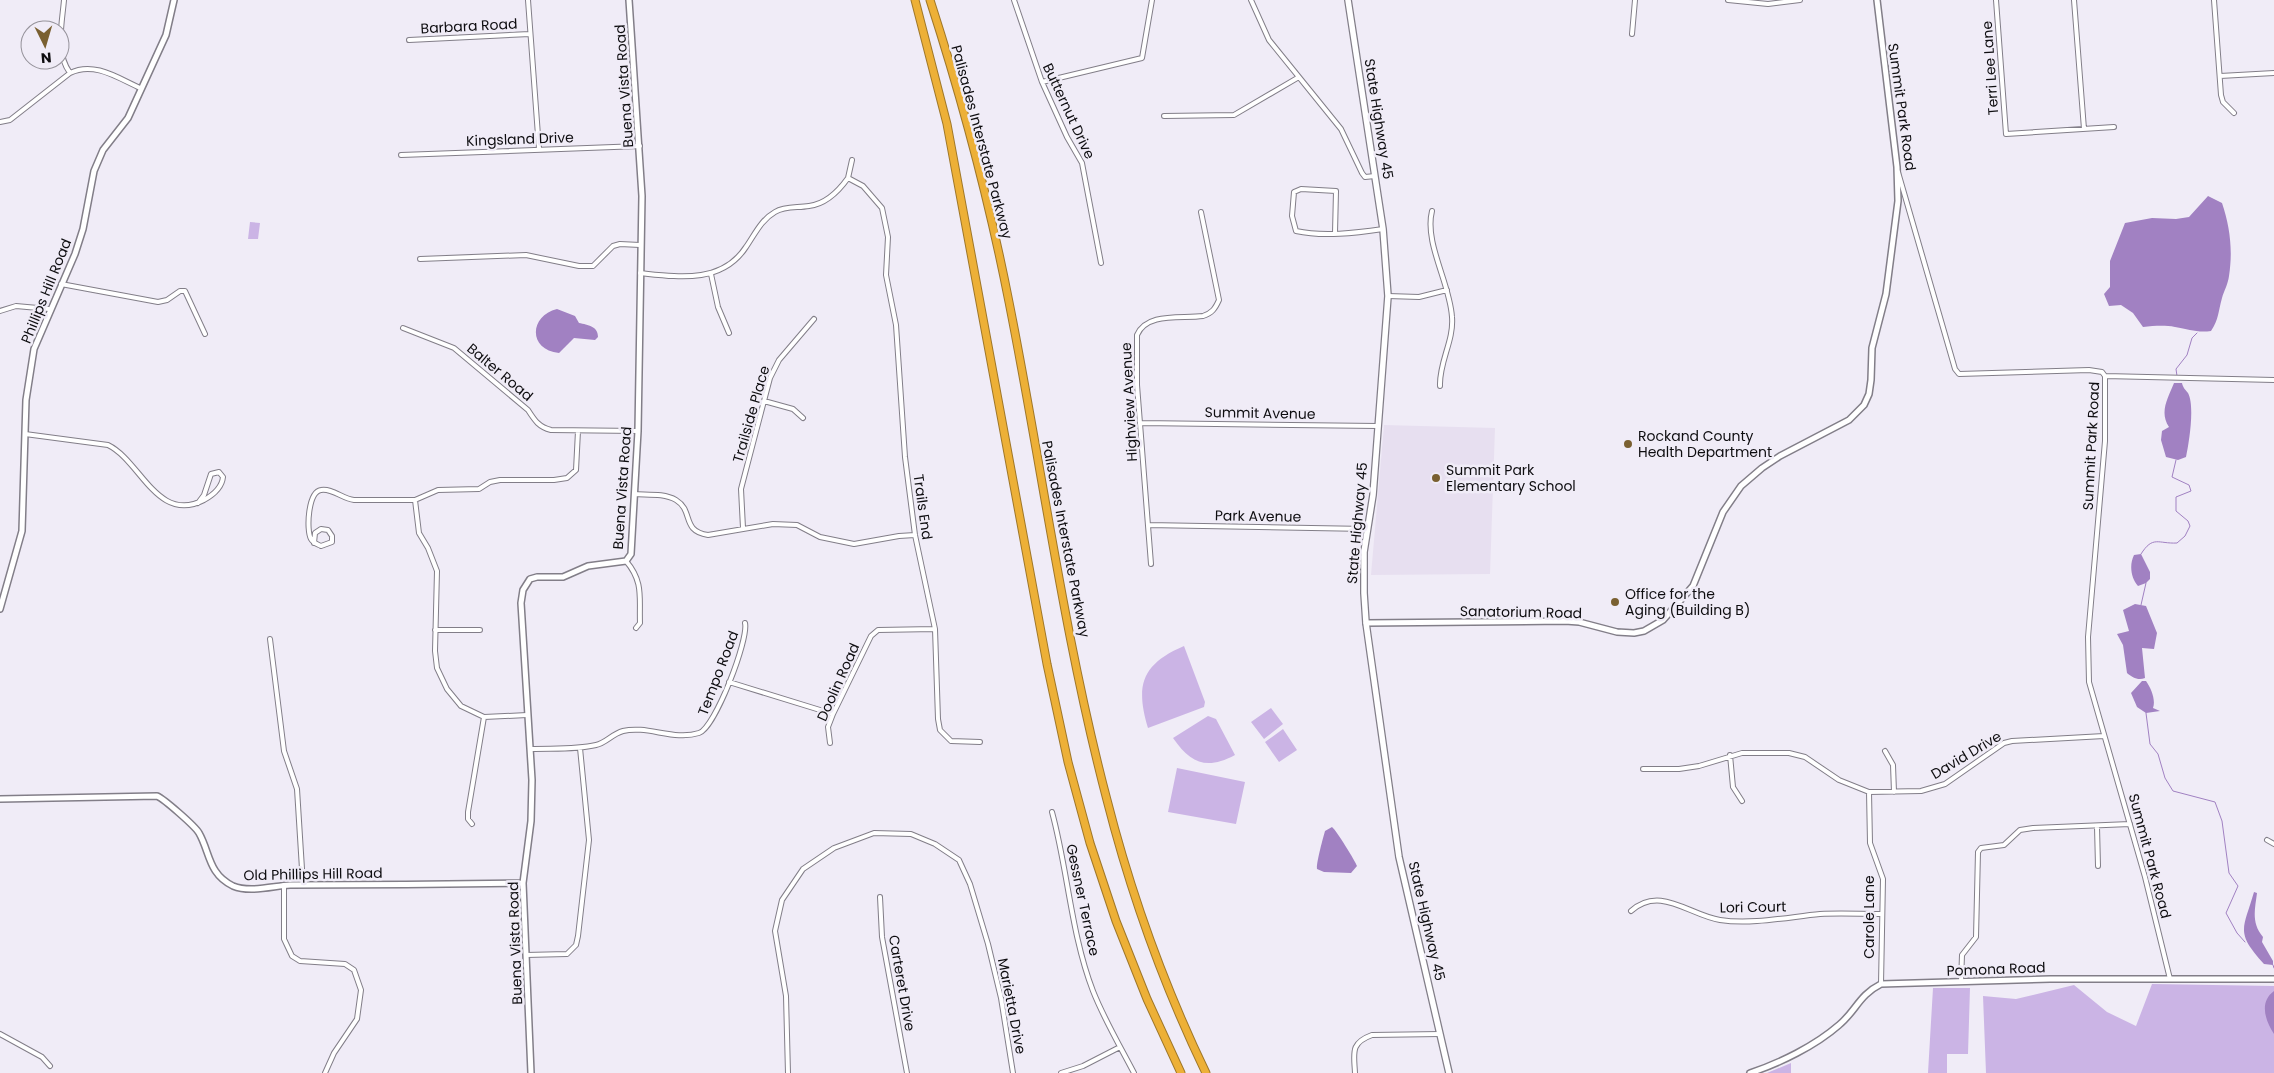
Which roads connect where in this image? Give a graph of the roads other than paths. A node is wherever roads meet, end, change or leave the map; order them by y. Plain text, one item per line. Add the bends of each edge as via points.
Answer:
1 (64, 0) edge
2 (174, 0) edge
3 (528, 0) edge
4 (629, 0) edge
5 (916, 0) edge
6 (930, 0) edge
7 (1014, 0) edge
8 (1152, 0) edge
9 (1252, 0) edge
10 (1348, 0) edge
11 (1635, 0) edge
12 (1728, 0) edge
13 (1800, 0) edge
14 (1877, 0) edge
15 (1996, 0) edge
16 (2074, 0) edge
17 (2214, 0) edge
18 (530, 34) junction
19 (1632, 34) dead end
20 (408, 40) dead end
21 (70, 73) junction
22 (2274, 73) edge
23 (2220, 76) junction
24 (1299, 77) junction
25 (1042, 82) junction
26 (140, 88) junction
27 (2234, 113) dead end
28 (1164, 116) dead end
29 (0, 122) edge
30 (2114, 127) dead end
31 (2084, 129) junction
32 (640, 146) junction
33 (539, 149) junction
34 (401, 155) dead end
35 (852, 160) dead end
36 (1897, 167) junction
37 (1375, 176) junction
38 (848, 178) junction
39 (1432, 211) dead end
40 (1201, 212) dead end
41 (1383, 229) junction
42 (1335, 232) junction
43 (640, 245) junction
44 (420, 259) dead end
45 (1101, 263) dead end
46 (640, 273) junction
47 (711, 274) junction
48 (61, 284) junction
49 (1447, 290) junction
50 (1388, 296) junction
51 (49, 309) junction
52 (0, 311) edge
53 (814, 319) dead end
54 (403, 328) dead end
55 (729, 333) dead end
56 (206, 334) dead end
57 (2105, 376) junction
58 (2274, 380) edge
59 (1440, 386) dead end
60 (764, 401) junction
61 (803, 418) dead end
62 (1141, 424) junction
63 (1378, 426) junction
64 (578, 431) junction
65 (638, 431) junction
66 (25, 434) junction
67 (634, 494) junction
68 (415, 500) junction
69 (198, 503) junction
70 (1148, 525) junction
71 (743, 528) junction
72 (1367, 529) junction
73 (915, 535) junction
74 (314, 542) junction
75 (626, 561) junction
76 (1151, 564) dead end
77 (0, 608) edge
78 (745, 623) dead end
79 (1366, 623) junction
80 (636, 628) dead end
81 (935, 629) junction
82 (435, 630) junction
83 (480, 630) dead end
84 (270, 639) dead end
85 (729, 682) junction
86 (833, 714) junction
87 (527, 715) junction
88 (484, 717) junction
89 (2104, 736) junction
90 (980, 742) dead end
91 (830, 743) dead end
92 (580, 748) junction
93 (531, 749) junction
94 (1886, 751) dead end
95 (1730, 755) junction
96 (1643, 769) dead end
97 (1870, 792) junction
98 (1894, 792) junction
99 (0, 799) edge
100 (1742, 801) dead end
101 (1052, 812) dead end
102 (472, 824) dead end
103 (2130, 824) junction
104 (2097, 826) junction
105 (2267, 840) dead end
106 (2274, 844) edge
107 (2098, 866) dead end
108 (523, 883) junction
109 (303, 885) junction
110 (284, 886) junction
111 (880, 897) dead end
112 (1631, 911) dead end
113 (1881, 914) junction
114 (526, 956) junction
115 (2170, 979) junction
116 (2274, 979) edge
117 (1960, 982) junction
118 (1881, 984) junction
119 (0, 1034) edge
120 (1440, 1034) junction
121 (1120, 1047) junction
122 (50, 1066) dead end
123 (325, 1073) edge
124 (531, 1073) edge
125 (788, 1073) edge
126 (907, 1073) edge
127 (1013, 1073) edge
128 (1061, 1073) edge
129 (1134, 1073) edge
130 (1181, 1073) edge
131 (1206, 1073) edge
132 (1355, 1073) edge
133 (1449, 1073) edge
134 (1750, 1073) edge

1 - 21 street via 60,48 62,63
2 - 26 street, Phillips Hill Road via 166,34
3 - 18 street
4 - 32 street, Buena Vista Road
5 - 130 highway, Palisades Interstate Parkway via 948,132 1066,754 1111,906 1147,1000
6 - 131 highway, Palisades Interstate Parkway via 965,116 997,246 1076,664 1103,786 1146,929
7 - 25 street, Butternut Drive
8 - 25 street via 1142,58
9 - 24 street via 1269,40
10 - 37 main road, State Highway 45
11 - 19 street
12 - 13 street via 1768,4
14 - 36 street, Summit Park Road
15 - 31 street, Terri Lee Lane via 2006,134
16 - 31 street
17 - 23 street
18 - 20 street, Barbara Road
18 - 33 street
21 - 26 street via 80,67 93,68
21 - 29 street via 10,120
22 - 23 street
23 - 27 street via 2223,102
24 - 28 street via 1234,115
24 - 37 street via 1340,129 1365,177
25 - 45 street, Butternut Drive via 1082,163
26 - 48 street, Phillips Hill Road via 128,118 103,150 94,171 83,229
30 - 31 street
32 - 33 street, Kingsland Drive
32 - 43 street, Buena Vista Road
33 - 34 street, Kingsland Drive
35 - 38 street
36 - 57 street, Summit Park Road via 1959,374 2089,370 2102,372
36 - 79 street, Sanatorium Road via 1898,201 1886,294 1872,348 1869,394 1864,406 1849,420 1780,456 1741,486 1723,512 1693,586 1663,620 1634,633 1565,621
37 - 41 main road, State Highway 45
38 - 47 street via 825,202 776,211 762,222 736,260
38 - 73 street, Trails End via 863,186 882,208 888,243 886,275 896,325 905,457
39 - 49 street via 1431,233
40 - 62 street, Highview Avenue via 1218,300 1210,314 1152,320 1140,328 1136,343
41 - 42 street
41 - 50 main road, State Highway 45
42 - 42 street via 1296,231 1292,216 1294,192 1301,189 1336,191
43 - 44 street via 613,246 593,266 526,255
43 - 46 street, Buena Vista Road
46 - 47 street
46 - 65 street, Buena Vista Road
47 - 55 street via 718,306
48 - 51 street, Phillips Hill Road
48 - 56 street via 158,302 167,300 180,290 185,291
49 - 50 street via 1419,297
49 - 59 street via 1452,318
50 - 63 main road, State Highway 45
51 - 52 street via 16,306
51 - 66 street, Phillips Hill Road via 30,363
53 - 60 street, Trailside Place via 779,360
54 - 64 street, Balter Road via 454,348 528,410 543,428
57 - 58 street
57 - 89 street, Summit Park Road via 2105,441 2087,662 2092,695
60 - 61 street via 793,410
60 - 71 street, Trailside Place via 741,490
62 - 63 street, Summit Avenue
62 - 70 street, Highview Avenue
63 - 72 main road, State Highway 45
64 - 65 street, Balter Road
64 - 68 street via 576,470 568,478 500,480 479,489 438,490
65 - 67 street, Buena Vista Road
66 - 69 street via 108,445 120,451 152,492 180,504
66 - 77 street, Phillips Hill Road via 22,531
67 - 71 street via 658,495 678,501 692,529 700,534
67 - 75 street, Buena Vista Road via 631,554
68 - 74 street via 354,500 329,490 320,490 313,494 310,502 310,538
68 - 82 street via 419,533 437,571
69 - 69 street via 210,497 222,484 223,477 218,472 211,474
70 - 72 street, Park Avenue
70 - 76 street, Highview Avenue
71 - 73 street via 797,525 820,537 854,544
72 - 79 main road, State Highway 45
73 - 81 street, Trails End
74 - 74 street via 326,545 332,542 332,536 328,530 320,529 315,533
75 - 80 street via 636,573 639,584 640,623
75 - 87 street, Buena Vista Road via 600,563 563,577 530,579 523,590 521,603
78 - 85 street, Tempo Road via 746,635
79 - 120 main road, State Highway 45 via 1399,857
81 - 86 street, Doolin Road via 878,630 871,636
81 - 90 street, Trails End via 940,730 951,740
82 - 83 street
82 - 88 street via 437,668 447,689 461,706
84 - 109 street via 284,751 297,789
85 - 86 street
85 - 92 street, Tempo Road via 709,726 700,733 623,731 605,742
86 - 91 street, Doolin Road via 828,727
87 - 88 street
87 - 93 street, Buena Vista Road
88 - 102 street via 468,812
89 - 98 street, David Drive via 2004,743 1945,784 1920,791
89 - 103 street, Summit Park Road
92 - 93 street, Tempo Road
92 - 114 street via 589,840 576,945 567,954
93 - 108 street, Buena Vista Road via 532,801
94 - 98 street via 1893,765
95 - 96 street, David Drive via 1679,770
95 - 97 street, David Drive via 1742,752 1789,753 1805,757 1839,780
95 - 100 street via 1733,787
97 - 98 street, David Drive
97 - 113 street, Carole Lane via 1870,842 1883,879
99 - 110 street, Old Phillips Hill Road via 157,796 166,800 199,832 208,859 233,886
101 - 121 street, Gessner Terrace via 1086,970
103 - 104 street
103 - 115 street, Summit Park Road
104 - 107 street
104 - 117 street via 2020,830 2004,845 1981,848 1978,852 1976,937 1962,955
105 - 106 street
108 - 109 street, Old Phillips Hill Road
108 - 114 street, Buena Vista Road
109 - 110 street, Old Phillips Hill Road
110 - 123 street via 284,938 292,956 300,961 346,964 359,980 362,999 357,1019
111 - 126 street, Carteret Drive via 882,937
112 - 113 street, Lori Court via 1646,901 1656,900 1722,920
113 - 118 street, Carole Lane
114 - 124 street, Buena Vista Road
115 - 116 street, Pomona Road
115 - 117 street, Pomona Road
117 - 118 street, Pomona Road
118 - 134 street via 1864,994 1841,1024 1829,1033
119 - 122 street via 42,1057
120 - 132 street via 1372,1035 1365,1038 1356,1045
120 - 133 main road, State Highway 45
121 - 128 street
121 - 129 street, Gessner Terrace
125 - 127 street, Marietta Drive via 786,996 775,931 782,900 803,869 834,848 874,833 911,834 935,844 958,860 970,884 988,944

